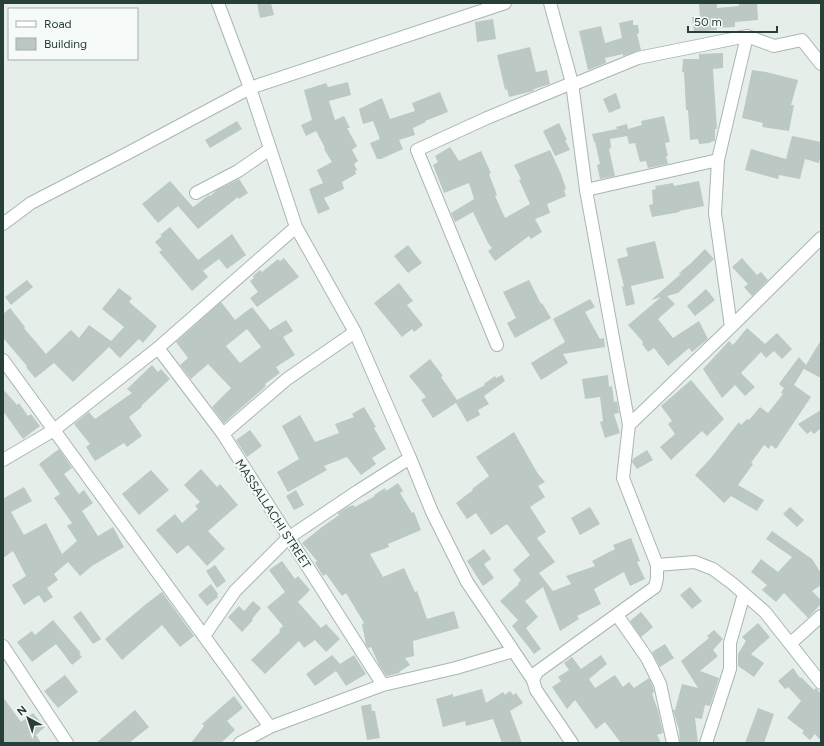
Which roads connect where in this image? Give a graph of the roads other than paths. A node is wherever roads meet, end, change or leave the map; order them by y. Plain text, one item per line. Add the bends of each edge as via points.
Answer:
1 (218, 3) edge
2 (505, 3) edge
3 (550, 3) edge
4 (747, 36) junction
5 (821, 64) edge
6 (572, 84) junction
7 (250, 88) junction
8 (270, 149) junction
9 (718, 160) junction
10 (586, 190) junction
11 (196, 193) dead end
12 (3, 224) edge
13 (296, 227) junction
14 (821, 238) edge
15 (731, 327) junction
16 (355, 332) junction
17 (497, 346) dead end
18 (158, 348) junction
19 (3, 360) edge
20 (629, 425) junction
21 (54, 430) junction
22 (223, 434) junction
23 (410, 458) junction
24 (3, 460) edge
25 (288, 538) junction
26 (657, 565) junction
27 (744, 594) junction
28 (617, 615) junction
29 (821, 616) edge
30 (204, 636) junction
31 (791, 644) junction
32 (3, 646) edge
33 (513, 651) junction
34 (533, 680) junction
35 (821, 683) edge
36 (382, 685) junction
37 (270, 727) junction
38 (67, 743) edge
39 (240, 743) edge
40 (572, 743) edge
41 (672, 743) edge
42 (706, 743) edge

1 - 7 street
2 - 7 street
3 - 6 street
4 - 5 street via 774,46 802,40
4 - 6 street via 638,58
4 - 9 street
6 - 10 street
6 - 17 street via 487,118 417,150
7 - 8 street
7 - 12 street via 31,203
8 - 11 street via 238,171
8 - 13 street
9 - 10 street
9 - 15 street via 715,213
10 - 20 street
13 - 16 street
13 - 18 street
14 - 15 street
15 - 20 street
16 - 22 street via 287,379
16 - 23 street
18 - 21 street
18 - 22 street, MASSALLACHI STREET
19 - 21 street
20 - 26 street via 623,478
21 - 24 street
21 - 30 street
22 - 25 street, MASSALLACHI STREET
23 - 25 street
23 - 33 street via 432,512 467,582
25 - 30 street via 235,591
25 - 36 street, MASSALLACHI STREET
26 - 27 street via 695,562 713,570
26 - 28 street via 658,578 655,588
27 - 31 street via 766,612
27 - 42 street via 730,643 730,669
28 - 34 street via 537,672
28 - 41 street via 647,658 660,684
29 - 31 street
30 - 37 street
31 - 35 street
32 - 38 street
33 - 34 street
33 - 36 street via 456,668
34 - 40 street via 536,690
36 - 37 street
37 - 39 street

